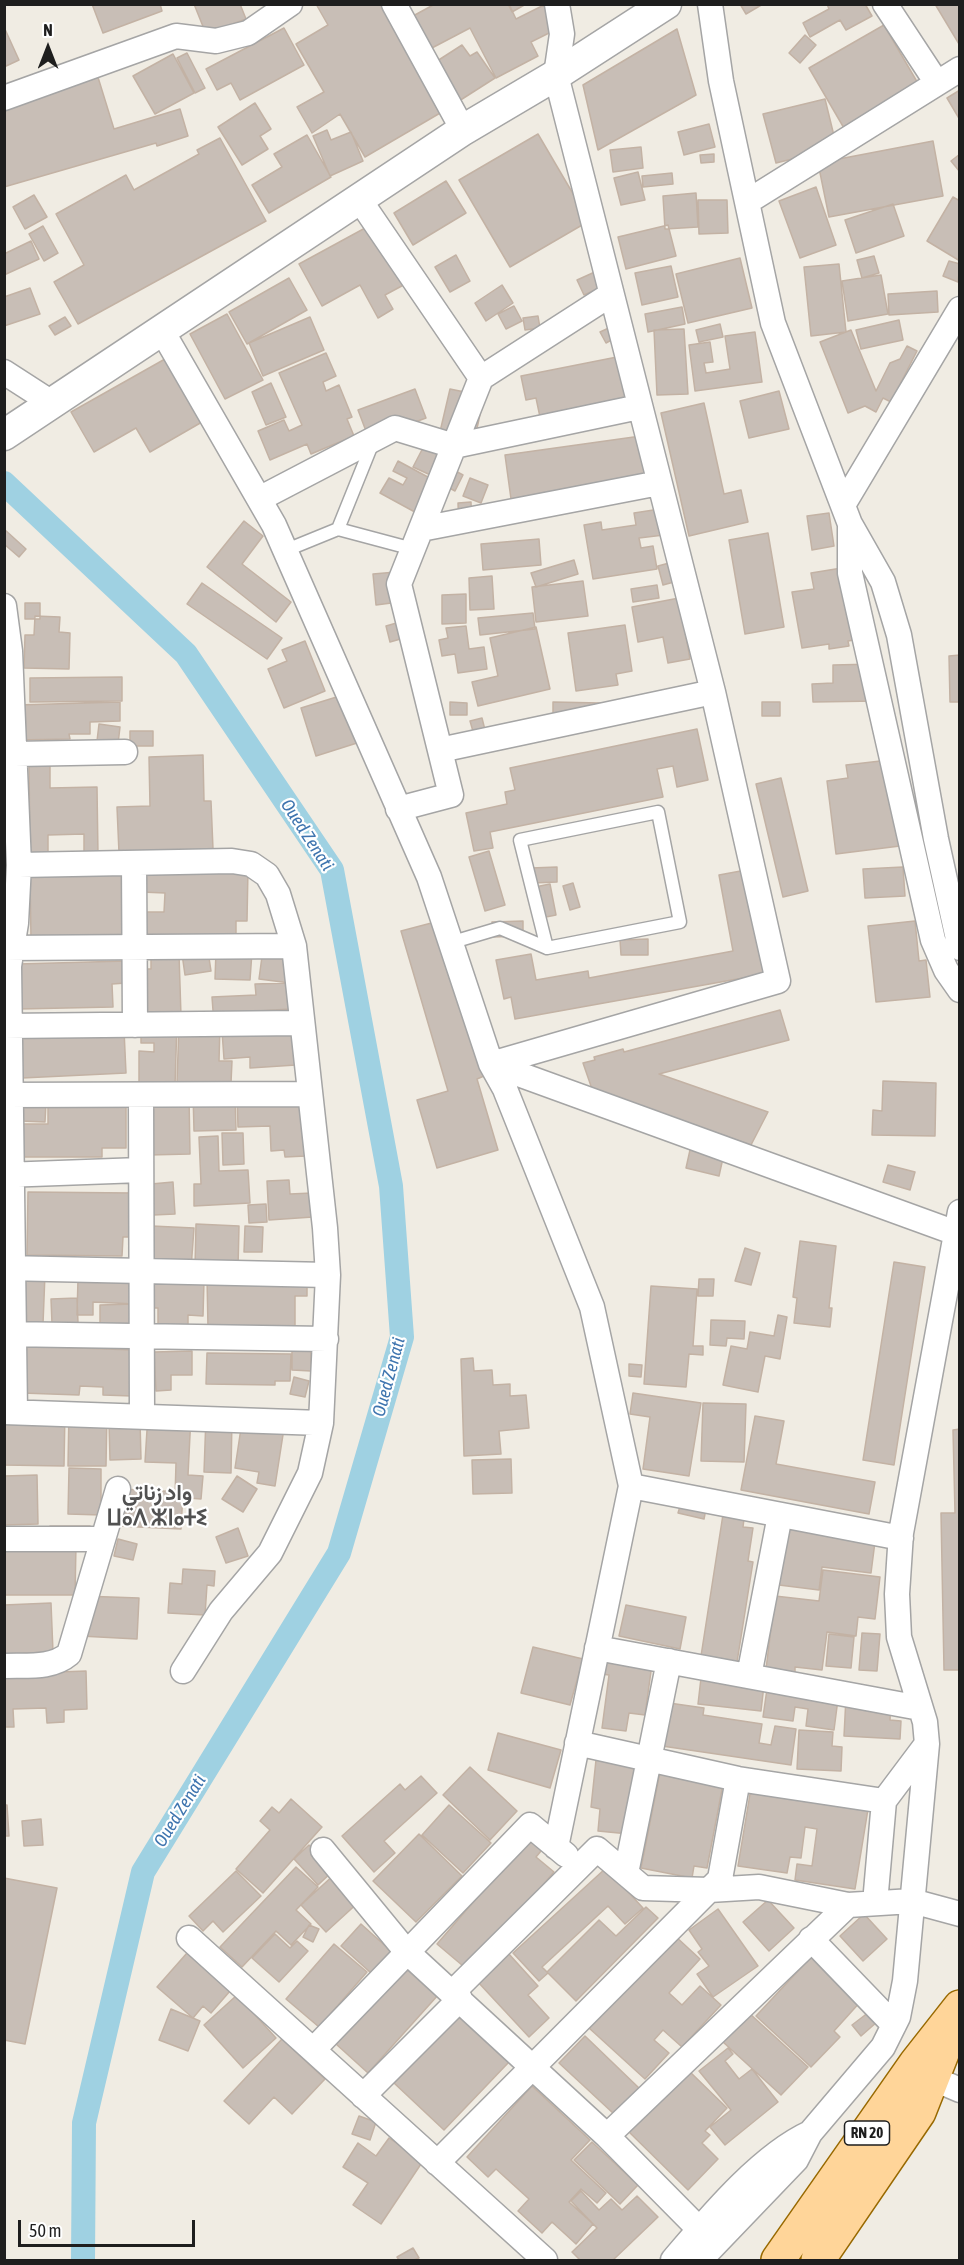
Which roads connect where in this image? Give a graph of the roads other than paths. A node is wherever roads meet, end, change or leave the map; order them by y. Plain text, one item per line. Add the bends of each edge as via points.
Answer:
1 (290, 4) edge
2 (394, 4) edge
3 (557, 4) edge
4 (666, 4) edge
5 (710, 4) edge
6 (885, 4) edge
7 (960, 69) edge
8 (556, 75) junction
9 (937, 83) junction
10 (4, 98) edge
11 (464, 130) junction
12 (359, 199) junction
13 (747, 202) junction
14 (610, 295) junction
15 (960, 309) edge
16 (161, 329) junction
17 (4, 372) edge
18 (481, 378) junction
19 (52, 404) junction
20 (639, 407) junction
21 (14, 428) edge
22 (375, 438) junction
23 (454, 446) junction
24 (659, 483) junction
25 (259, 499) junction
26 (846, 514) junction
27 (338, 529) junction
28 (417, 539) junction
29 (284, 551) junction
30 (5, 608) edge
31 (713, 692) junction
32 (440, 750) junction
33 (125, 752) dead end
34 (15, 754) junction
35 (398, 809) junction
36 (134, 863) junction
37 (19, 865) junction
38 (453, 942) junction
39 (294, 946) junction
40 (135, 947) junction
41 (8, 948) edge
42 (547, 948) junction
43 (960, 948) edge
44 (960, 990) edge
45 (301, 1023) junction
46 (135, 1025) junction
47 (8, 1026) edge
48 (491, 1064) junction
49 (309, 1094) junction
50 (8, 1095) edge
51 (141, 1095) junction
52 (141, 1170) junction
53 (8, 1175) edge
54 (958, 1222) edge
55 (9, 1268) edge
56 (141, 1271) junction
57 (328, 1275) junction
58 (9, 1334) edge
59 (142, 1336) junction
60 (326, 1339) junction
61 (10, 1412) edge
62 (142, 1416) junction
63 (321, 1423) junction
64 (631, 1486) junction
65 (118, 1489) dead end
66 (780, 1515) junction
67 (901, 1538) junction
68 (4, 1539) edge
69 (104, 1539) junction
70 (597, 1648) junction
71 (669, 1661) junction
72 (4, 1666) edge
73 (183, 1671) dead end
74 (748, 1676) junction
75 (920, 1708) junction
76 (578, 1743) junction
77 (927, 1744) junction
78 (650, 1759) junction
79 (738, 1779) junction
80 (884, 1802) junction
81 (556, 1847) junction
82 (323, 1850) dead end
83 (579, 1867) junction
84 (626, 1873) junction
85 (709, 1890) junction
86 (912, 1901) junction
87 (874, 1903) junction
88 (848, 1905) junction
89 (960, 1914) edge
90 (189, 1938) dead end
91 (811, 1939) junction
92 (406, 1951) junction
93 (456, 1995) junction
94 (960, 2009) edge
95 (894, 2025) junction
96 (313, 2050) junction
97 (530, 2066) junction
98 (946, 2084) edge
99 (363, 2096) junction
100 (810, 2133) junction
101 (607, 2136) junction
102 (437, 2163) junction
103 (699, 2229) junction
104 (545, 2260) edge
105 (673, 2260) edge
106 (700, 2260) edge
107 (778, 2260) edge
108 (818, 2260) edge

1 - 10 street via 248,33 216,41 177,36
2 - 11 street
3 - 8 street via 562,34
4 - 8 street
5 - 13 street via 721,81
6 - 9 street
7 - 9 street
8 - 11 street
8 - 14 street
9 - 13 street
11 - 12 street
12 - 16 street
12 - 18 street
13 - 26 street via 773,324
14 - 18 street
14 - 20 street
15 - 26 street
16 - 19 street
16 - 25 street
17 - 19 street
18 - 23 street
19 - 21 street
20 - 23 street
20 - 24 street
22 - 23 street via 395,428
22 - 25 street
22 - 27 lane
23 - 28 street
24 - 28 street
24 - 31 street
25 - 29 street
26 - 43 street via 882,582 899,635
26 - 44 street via 850,573 930,930 946,970
27 - 28 lane
27 - 29 lane
28 - 32 street via 399,584
29 - 35 street
30 - 34 street
31 - 32 street
31 - 48 street via 778,981
32 - 35 street via 451,795
33 - 34 street
34 - 37 street
35 - 38 street
36 - 37 street
36 - 39 street via 251,864 267,875 278,894
36 - 40 street
37 - 41 street via 16,923
38 - 42 lane via 500,928
38 - 48 street
39 - 40 street
39 - 45 street
40 - 41 street
40 - 46 street
41 - 47 street
42 - 42 lane via 680,922 658,812 520,840
45 - 46 street
45 - 49 street
46 - 47 street
47 - 50 street
48 - 54 street
48 - 64 street via 505,1089 592,1307
49 - 51 street
49 - 57 street
50 - 51 street
50 - 53 street
51 - 52 street
52 - 53 street
52 - 56 street
53 - 55 street
54 - 67 street
55 - 56 street
55 - 58 street
56 - 57 street
56 - 59 street
57 - 60 street
58 - 59 street
58 - 61 street
59 - 60 street
59 - 62 street
60 - 63 street
61 - 62 street
62 - 63 street
63 - 73 street via 310,1473 270,1553 221,1611
64 - 66 street
64 - 70 street
65 - 69 street
66 - 67 street
66 - 74 street
67 - 75 street via 899,1637
68 - 69 street
69 - 72 street via 69,1654 47,1665
70 - 71 street
70 - 76 street
71 - 74 street
71 - 78 street
74 - 75 street
75 - 77 street
76 - 78 street
76 - 81 street
77 - 80 street
77 - 86 street
78 - 79 street
78 - 84 street
79 - 80 street
79 - 85 street via 720,1879
80 - 87 street
81 - 83 street
81 - 92 street via 530,1825
82 - 92 street
83 - 84 street via 597,1848
83 - 93 street
84 - 85 street via 643,1888
85 - 88 street via 759,1887
85 - 97 street
86 - 87 street
86 - 89 street
86 - 95 street via 905,1981
87 - 88 street
88 - 91 street
90 - 96 street
91 - 95 street
91 - 101 street
92 - 93 street
92 - 96 street
93 - 97 street
93 - 99 street
94 - 98 main road, RN 20
94 - 107 main road, RN 20 via 916,2063
95 - 100 street via 882,2047
96 - 99 street
97 - 101 street
97 - 102 street
98 - 108 main road, RN 20 via 919,2112
99 - 102 street
100 - 103 street via 789,2143
100 - 106 street via 796,2160
101 - 103 street
102 - 104 street
103 - 105 street

